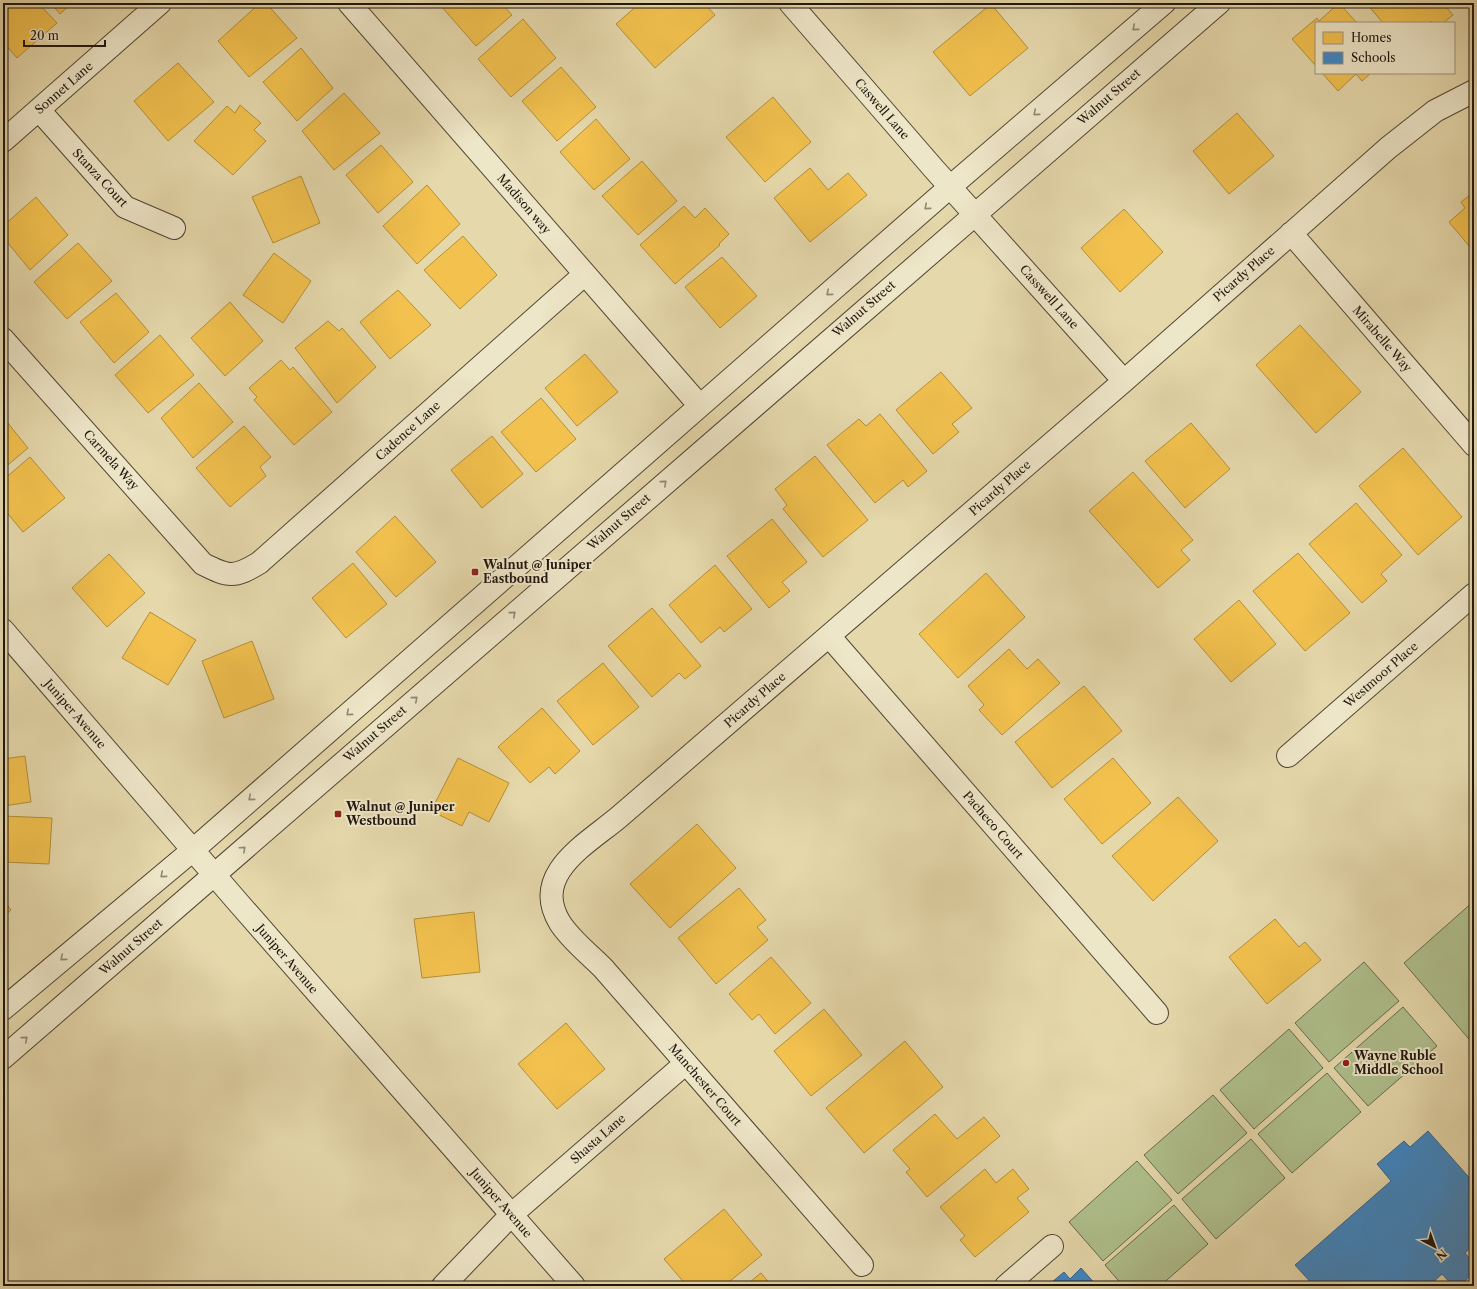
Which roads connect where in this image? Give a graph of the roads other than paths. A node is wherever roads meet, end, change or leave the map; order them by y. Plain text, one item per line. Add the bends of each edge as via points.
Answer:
1 (160, 3) edge
2 (349, 3) edge
3 (790, 3) edge
4 (1164, 3) edge
5 (1219, 3) edge
6 (1474, 91) edge
7 (39, 110) junction
8 (3, 141) edge
9 (950, 187) junction
10 (974, 214) junction
11 (174, 228) dead end
12 (1290, 233) junction
13 (585, 274) junction
14 (3, 339) edge
15 (1124, 381) junction
16 (700, 406) junction
17 (1474, 444) edge
18 (224, 574) joint
19 (1474, 594) edge
20 (3, 630) edge
21 (829, 636) junction
22 (1288, 756) dead end
23 (193, 850) junction
24 (214, 875) junction
25 (552, 903) joint
26 (3, 1009) edge
27 (1157, 1013) dead end
28 (3, 1058) edge
29 (686, 1063) junction
30 (510, 1215) junction
31 (1052, 1246) dead end
32 (862, 1265) dead end
33 (443, 1286) edge
34 (574, 1286) edge
35 (1006, 1286) edge

1 - 7 street, Sonnet Lane
2 - 13 street, Madison way
3 - 9 street, Caswell Lane
4 -> 9 street
5 - 10 street, Walnut Street
6 - 12 street, Picardy Place via 1435,111
7 - 8 street, Sonnet Lane
7 - 11 street, Stanza Court via 125,207
9 - 10 street, Caswell Lane
9 -> 16 street
10 - 15 street, Casswell Lane
24 -> 10 street, Walnut Street
12 - 15 street, Picardy Place
12 - 17 street, Mirabelle Way
13 - 16 street, Madison way
13 - 18 street, Cadence Lane via 259,563 243,572
14 - 18 street, Carmela Way via 203,564
15 - 21 street, Picardy Place
16 -> 23 street
19 - 22 street, Westmoor Place
20 - 23 street, Juniper Avenue
21 - 25 street, Picardy Place via 562,865 553,883
21 - 27 street, Pacheco Court
23 - 24 street, Juniper Avenue
23 -> 26 street
28 -> 24 street, Walnut Street
24 - 30 street, Juniper Avenue
25 - 29 street, Manchester Court via 560,923
29 - 30 street, Shasta Lane
29 - 32 street, Manchester Court
30 - 33 street, Shasta Lane
30 - 34 street, Juniper Avenue
31 - 35 street

